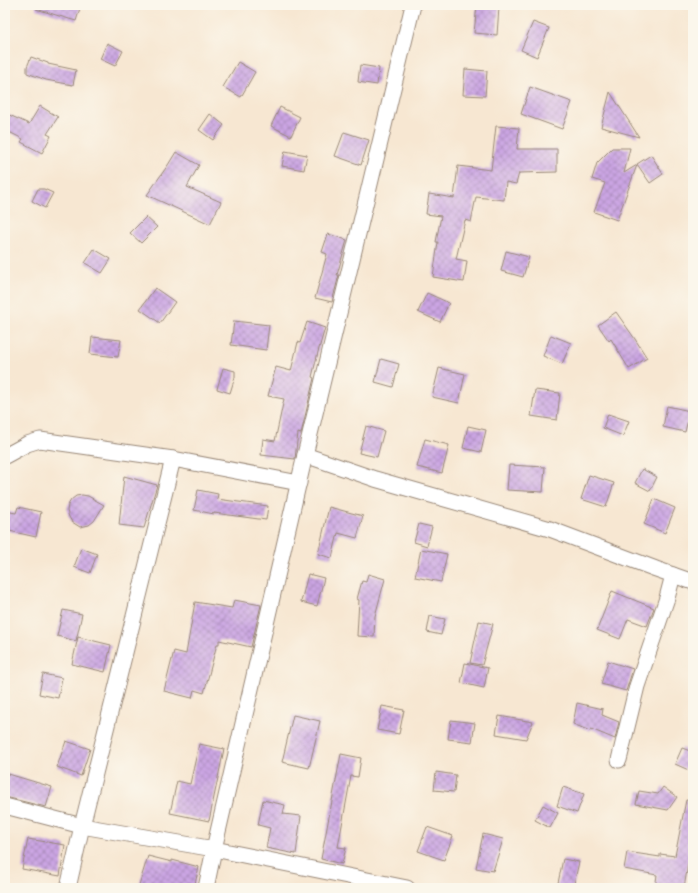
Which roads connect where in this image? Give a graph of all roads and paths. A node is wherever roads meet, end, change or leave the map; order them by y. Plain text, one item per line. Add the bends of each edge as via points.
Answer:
1 (413, 5) edge
2 (305, 455) junction
3 (5, 456) edge
4 (172, 459) junction
5 (299, 483) junction
6 (673, 575) junction
7 (693, 582) edge
8 (620, 760) dead end
9 (5, 806) edge
10 (82, 826) junction
11 (214, 849) junction
12 (398, 887) edge
13 (68, 888) edge
14 (206, 888) edge

1 - 2 street
2 - 5 street
2 - 6 street via 375,479 550,529
3 - 4 street via 40,440
4 - 5 street
4 - 10 street
5 - 11 street
6 - 7 street
6 - 8 street via 637,686
9 - 10 street
10 - 11 street
10 - 13 street
11 - 12 street
11 - 14 street

